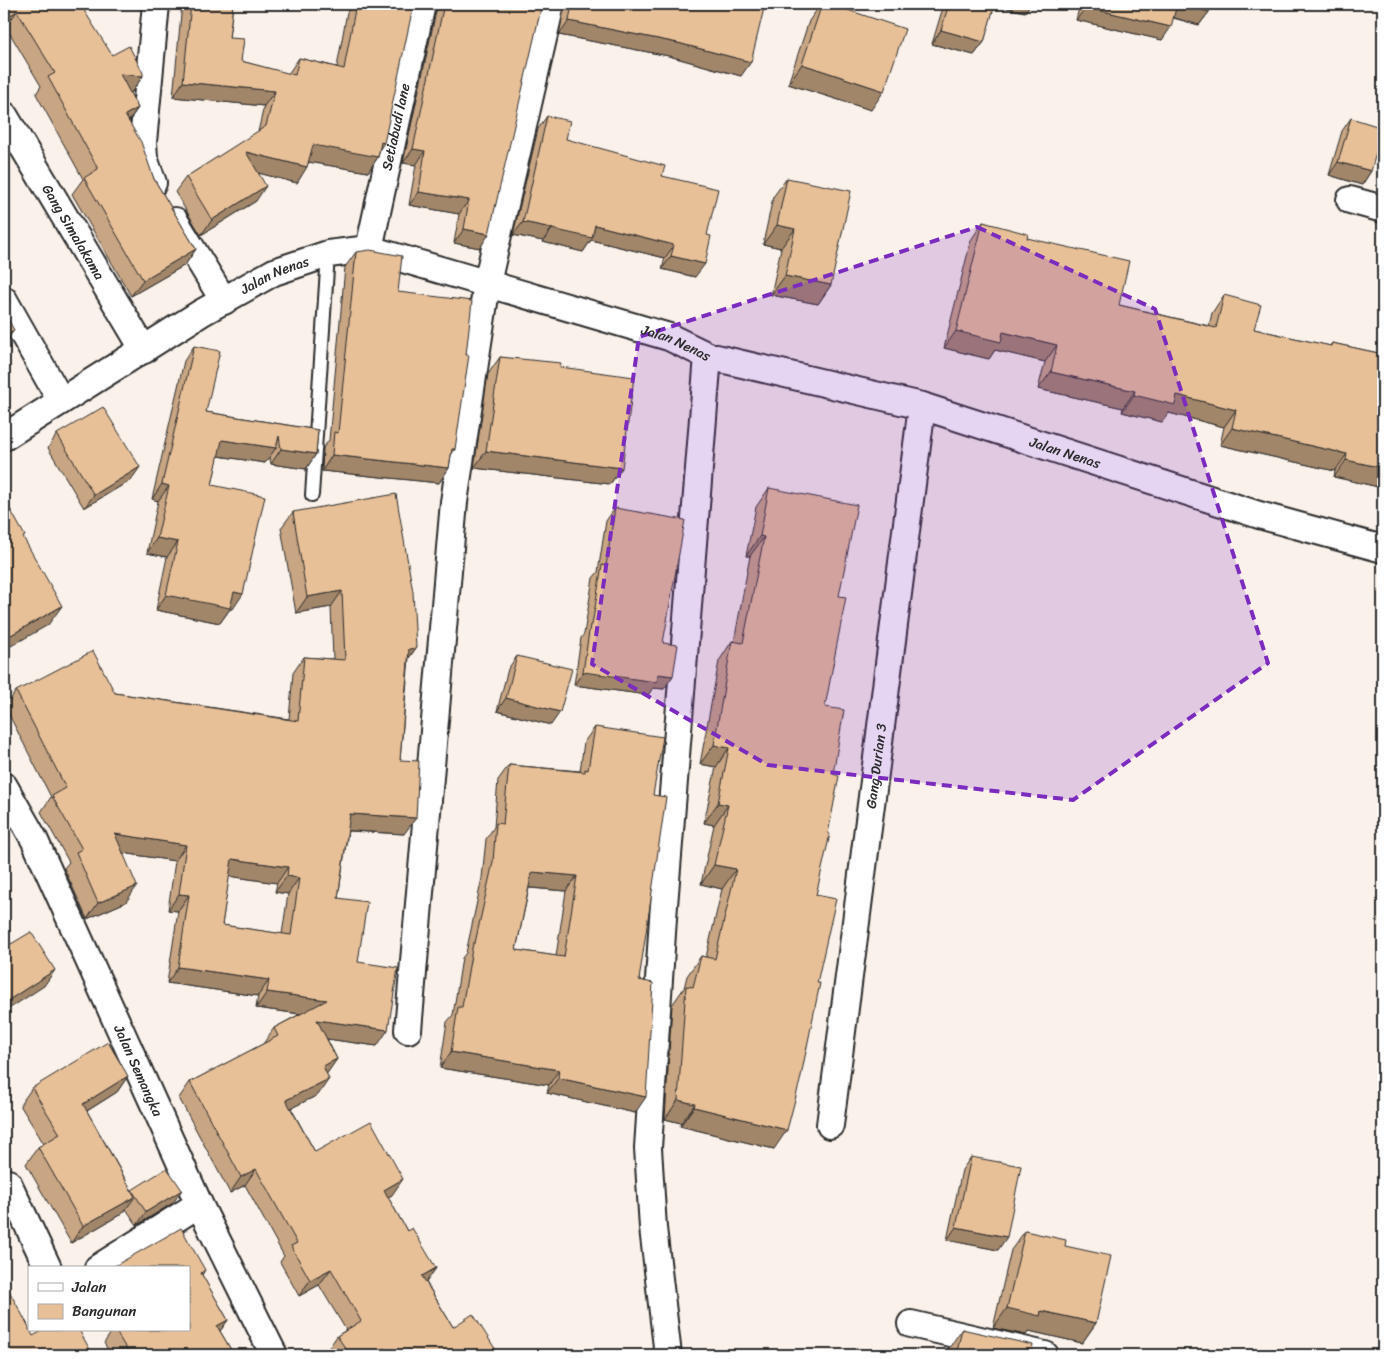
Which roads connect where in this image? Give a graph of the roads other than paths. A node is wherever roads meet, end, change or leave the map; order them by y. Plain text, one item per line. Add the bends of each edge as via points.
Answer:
1 (156, 4) edge
2 (422, 4) edge
3 (551, 4) edge
4 (4, 115) edge
5 (1350, 200) dead end
6 (1383, 209) edge
7 (369, 249) junction
8 (328, 254) junction
9 (487, 283) junction
10 (4, 300) edge
11 (224, 301) junction
12 (144, 350) junction
13 (708, 356) junction
14 (61, 402) junction
15 (922, 406) junction
16 (4, 437) edge
17 (312, 495) dead end
18 (1383, 549) edge
19 (4, 786) edge
20 (408, 1030) dead end
21 (830, 1125) dead end
22 (8, 1183) dead end
23 (199, 1204) junction
24 (47, 1266) edge
25 (101, 1266) edge
26 (911, 1324) dead end
27 (274, 1355) edge
28 (668, 1355) edge
29 (1045, 1355) edge

1 - 11 street via 143,125 144,158 155,188
2 - 7 street, Setiabudi lane
3 - 9 street
4 - 12 street, Gang Simalakama
5 - 6 street
7 - 8 street, Jalan Nenas
7 - 9 street, Jalan Nenas
8 - 11 street, Jalan Nenas via 274,272
8 - 17 lane
9 - 13 street, Jalan Nenas via 668,337
9 - 20 street via 454,502
10 - 14 street
11 - 12 street, Jalan Nenas
12 - 14 street, Jalan Nenas
13 - 15 street, Jalan Nenas
13 - 28 street via 648,1148 653,1228
14 - 16 street, Jalan Nenas
15 - 18 street, Jalan Nenas via 1259,515
15 - 21 street, Gang Durian 3
19 - 23 street, Jalan Semangka via 34,839
22 - 24 street
23 - 25 street
23 - 27 street, Jalan Semangka
26 - 29 street

